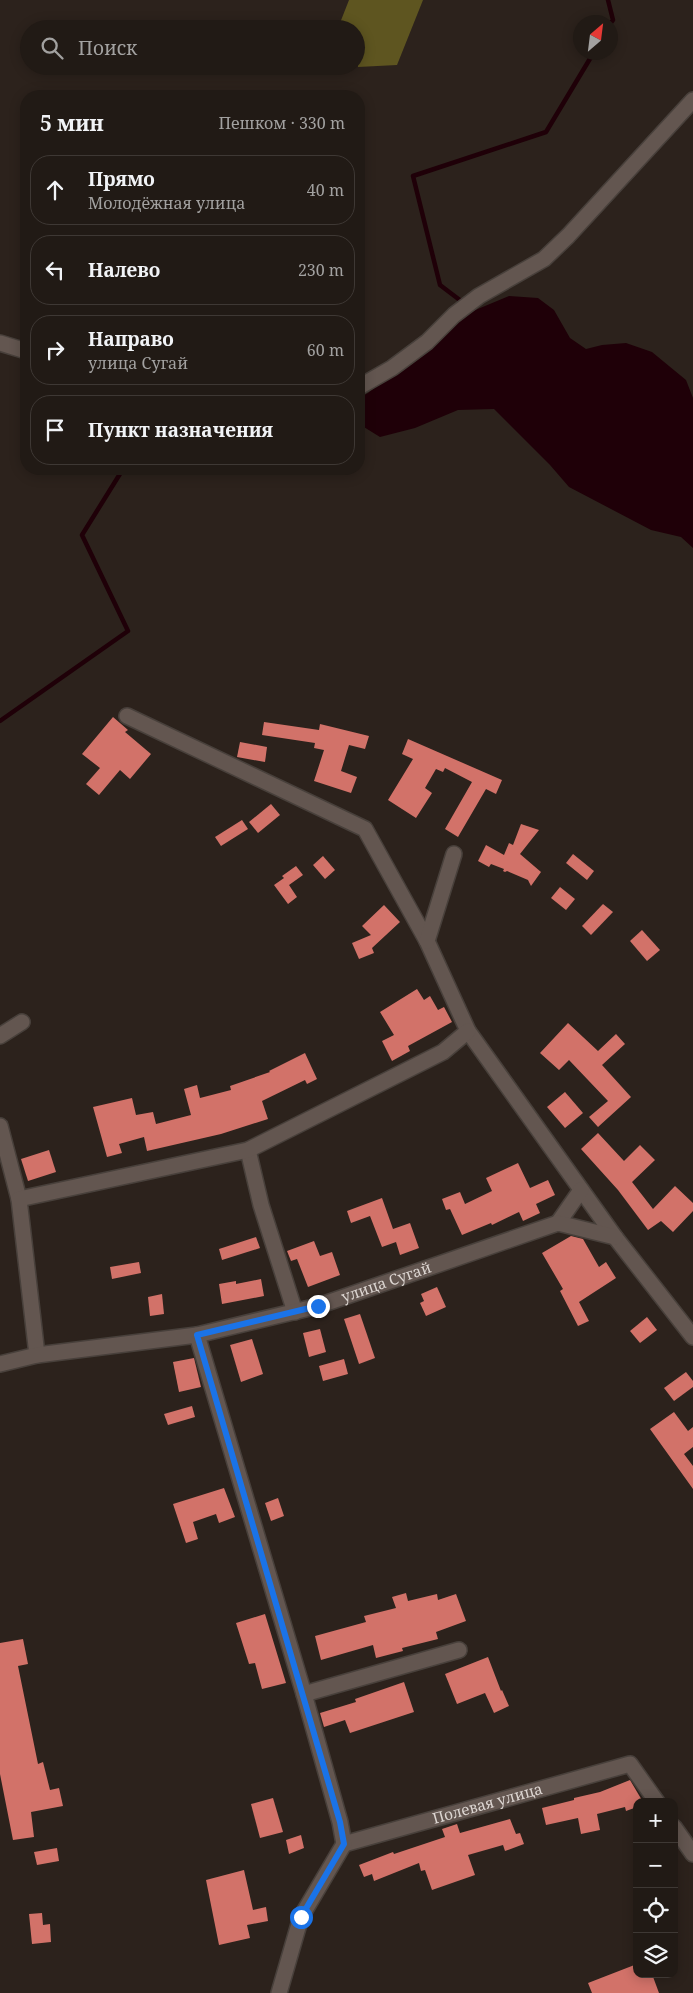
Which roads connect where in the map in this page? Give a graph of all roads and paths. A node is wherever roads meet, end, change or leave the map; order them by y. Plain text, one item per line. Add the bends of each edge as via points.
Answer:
1 (693, 100) edge
2 (0, 344) edge
3 (20, 349) edge
4 (365, 383) edge
5 (127, 716) dead end
6 (454, 854) dead end
7 (427, 941) junction
8 (22, 1022) dead end
9 (468, 1031) junction
10 (0, 1036) edge
11 (0, 1126) edge
12 (248, 1150) junction
13 (582, 1190) junction
14 (19, 1199) junction
15 (558, 1223) junction
16 (615, 1237) junction
17 (295, 1312) junction
18 (197, 1335) junction
19 (693, 1337) edge
20 (37, 1355) junction
21 (0, 1364) edge
22 (459, 1650) dead end
23 (304, 1694) junction
24 (654, 1798) edge
25 (678, 1833) edge
26 (344, 1844) junction
27 (693, 1854) edge
28 (280, 1993) edge

1 - 4 street via 544,259 479,296 399,363
2 - 3 street
5 - 7 street via 365,829
6 - 7 street
7 - 9 street
8 - 10 street
9 - 12 street via 443,1052
9 - 13 street
11 - 14 street
12 - 14 street
12 - 17 street via 261,1205
13 - 15 street
13 - 16 street
14 - 20 street
15 - 16 street
15 - 17 street, улица Сугай
16 - 19 street
17 - 18 street, улица Сугай
18 - 20 street, улица Сугай
18 - 23 street
20 - 21 street, улица Сугай
22 - 23 street
23 - 26 street
24 - 26 street, Полевая улица via 630,1764
25 - 27 street
26 - 28 street via 301,1917

